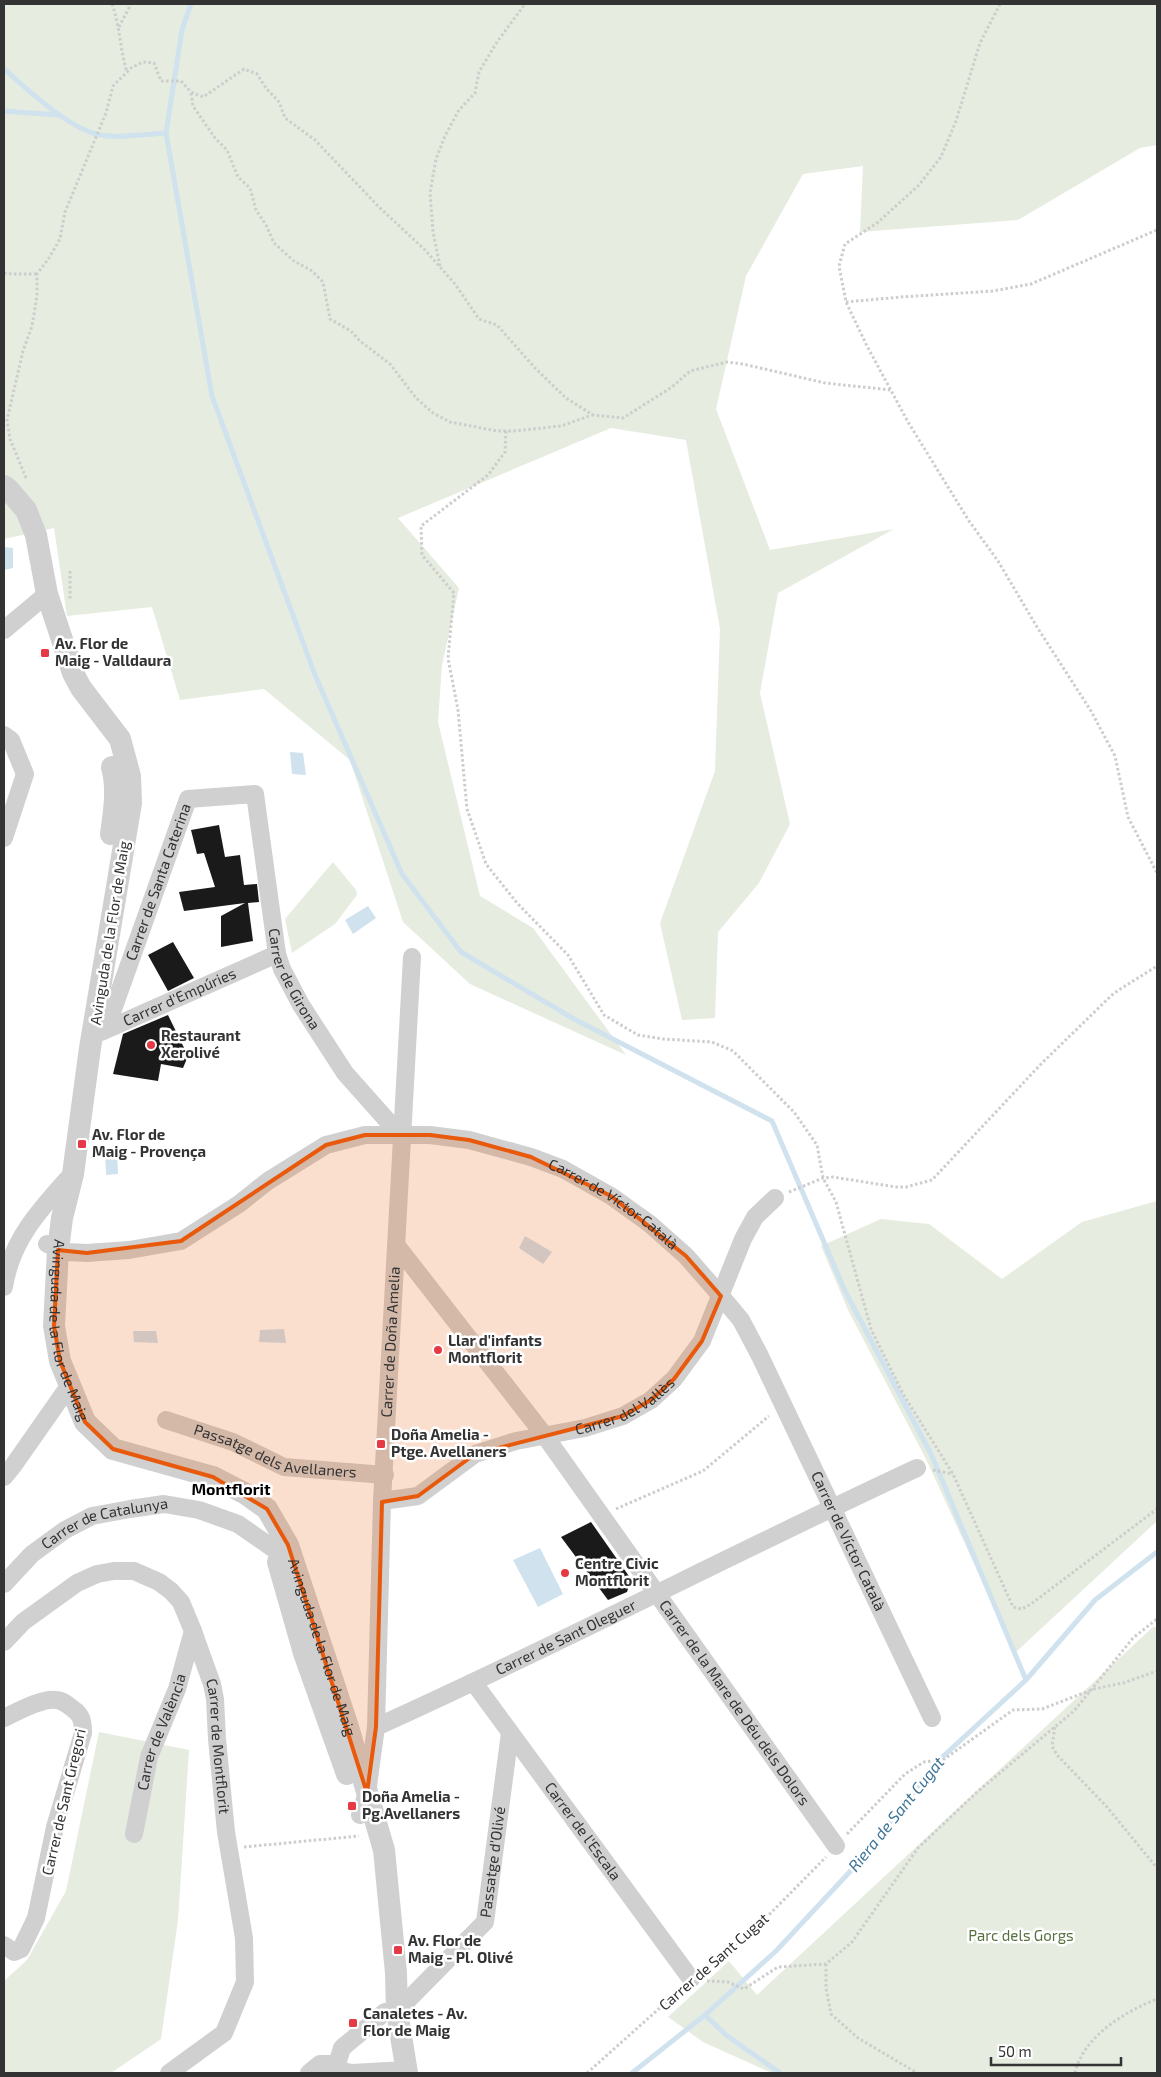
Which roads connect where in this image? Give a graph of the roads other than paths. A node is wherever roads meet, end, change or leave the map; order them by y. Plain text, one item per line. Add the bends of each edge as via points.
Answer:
1 (13, 485) edge
2 (47, 594) junction
3 (4, 630) edge
4 (4, 735) edge
5 (255, 794) joint
6 (4, 838) edge
7 (277, 954) junction
8 (412, 957) dead end
9 (94, 1035) junction
10 (400, 1136) junction
11 (72, 1174) junction
12 (56, 1192) junction
13 (775, 1198) road end
14 (397, 1246) junction
15 (52, 1247) junction
16 (4, 1287) edge
17 (721, 1296) junction
18 (64, 1392) junction
19 (166, 1420) dead end
20 (545, 1436) junction
21 (917, 1468) dead end
22 (385, 1475) junction
23 (4, 1477) edge
24 (382, 1501) junction
25 (833, 1507) junction
26 (274, 1549) junction
27 (4, 1584) edge
28 (657, 1593) junction
29 (193, 1631) junction
30 (4, 1642) edge
31 (474, 1683) junction
32 (4, 1718) edge
33 (932, 1718) dead end
34 (376, 1727) junction
35 (510, 1732) junction
36 (367, 1793) junction
37 (363, 1825) junction
38 (134, 1834) dead end
39 (836, 1846) road end
40 (4, 1945) edge
41 (691, 1979) road end
42 (394, 2014) junction
43 (334, 2069) edge
44 (402, 2072) edge
45 (169, 2073) edge
46 (309, 2073) edge

1 - 2 street, Avinguda de la Flor de Maig via 36,535
2 - 3 street
2 - 9 street, Avinguda de la Flor de Maig via 73,673 120,739 130,776 131,803
4 - 6 street via 11,740 25,774
5 - 7 street, Carrer de Girona
5 - 9 street, Carrer de Santa Caterina via 188,799
7 - 9 street, Carrer d'Empúries
7 - 10 street, Carrer de Girona via 301,1005 345,1073
8 - 10 street, Carrer de Doña Amelia
9 - 11 street, Avinguda de la Flor de Maig
9 - 12 street, Avinguda de la Flor de Maig
10 - 14 street, Carrer de Doña Amelia
10 - 15 street, Carrer de Víctor Català via 365,1135 326,1145 268,1180 239,1204 181,1241 87,1253
10 - 17 street, Carrer de Víctor Català via 430,1135 469,1140 562,1169 611,1196 650,1224 686,1256
11 - 12 street
11 - 15 street, Avinguda de la Flor de Maig
12 - 15 street, Avinguda de la Flor de Maig
12 - 16 street via 15,1248
13 - 17 street, Carrer del Vallès via 755,1217 743,1238
14 - 20 street, Carrer de la Mare de Déu dels Dolors
14 - 22 street, Carrer de Doña Amelia
15 - 18 street, Avinguda de la Flor de Maig via 41,1304 45,1352
17 - 20 street, Carrer del Vallès via 698,1347 674,1379 650,1400 623,1416
17 - 25 street, Carrer de Víctor Català via 741,1320
18 - 23 street
18 - 26 street, Avinguda de la Flor de Maig via 68,1422 92,1448 118,1465 213,1490 246,1506 266,1528
18 - 36 street, Avinguda de la Flor de Maig via 85,1422 113,1449 213,1477 267,1509 288,1545
19 - 22 street, Passatge dels Avellaners via 233,1442 284,1467
20 - 24 street, Carrer del Vallès via 476,1454 418,1496
20 - 28 street, Carrer de la Mare de Déu dels Dolors
21 - 25 street, Carrer de Sant Oleguer
22 - 24 street, Carrer de Doña Amelia
24 - 34 street, Carrer de Doña Amelia
25 - 28 street, Carrer de Sant Oleguer
25 - 33 street, Carrer de Víctor Català
26 - 27 street, Carrer de Catalunya via 238,1524 198,1510 164,1504 130,1508 92,1516 66,1530 32,1554
26 - 37 street, Avinguda de la Flor de Maig via 304,1652
28 - 31 street, Carrer de Sant Oleguer
28 - 39 street, Carrer de la Mare de Déu dels Dolors
29 - 30 street, Carrer de Montflorit via 181,1602 166,1586 134,1572 114,1571 97,1574 76,1584 23,1622
29 - 38 street, Carrer de València via 177,1689 149,1757
29 - 45 street, Carrer de Montflorit via 215,1699 228,1849 244,1938 245,1982 224,2033
31 - 34 street, Carrer de Sant Oleguer
31 - 35 street, Carrer de l'Escala
32 - 40 street, Carrer de Sant Gregori via 32,1705 55,1700 77,1711 83,1720 83,1733 55,1827 36,1918 21,1949 14,1952
34 - 36 street, Carrer de Doña Amelia
35 - 41 street, Carrer de l'Escala
35 - 42 street, Passatge d'Olivé via 485,1922
36 - 37 street, Carrer de Doña Amelia
36 - 42 street, Avinguda de la Flor de Maig via 384,1850 396,1973
37 - 42 street, Avinguda de la Flor de Maig via 375,1877
42 - 43 street via 342,2048
42 - 44 street, Avinguda de la Flor de Maig
43 - 44 street via 352,2073
43 - 46 street via 320,2064

